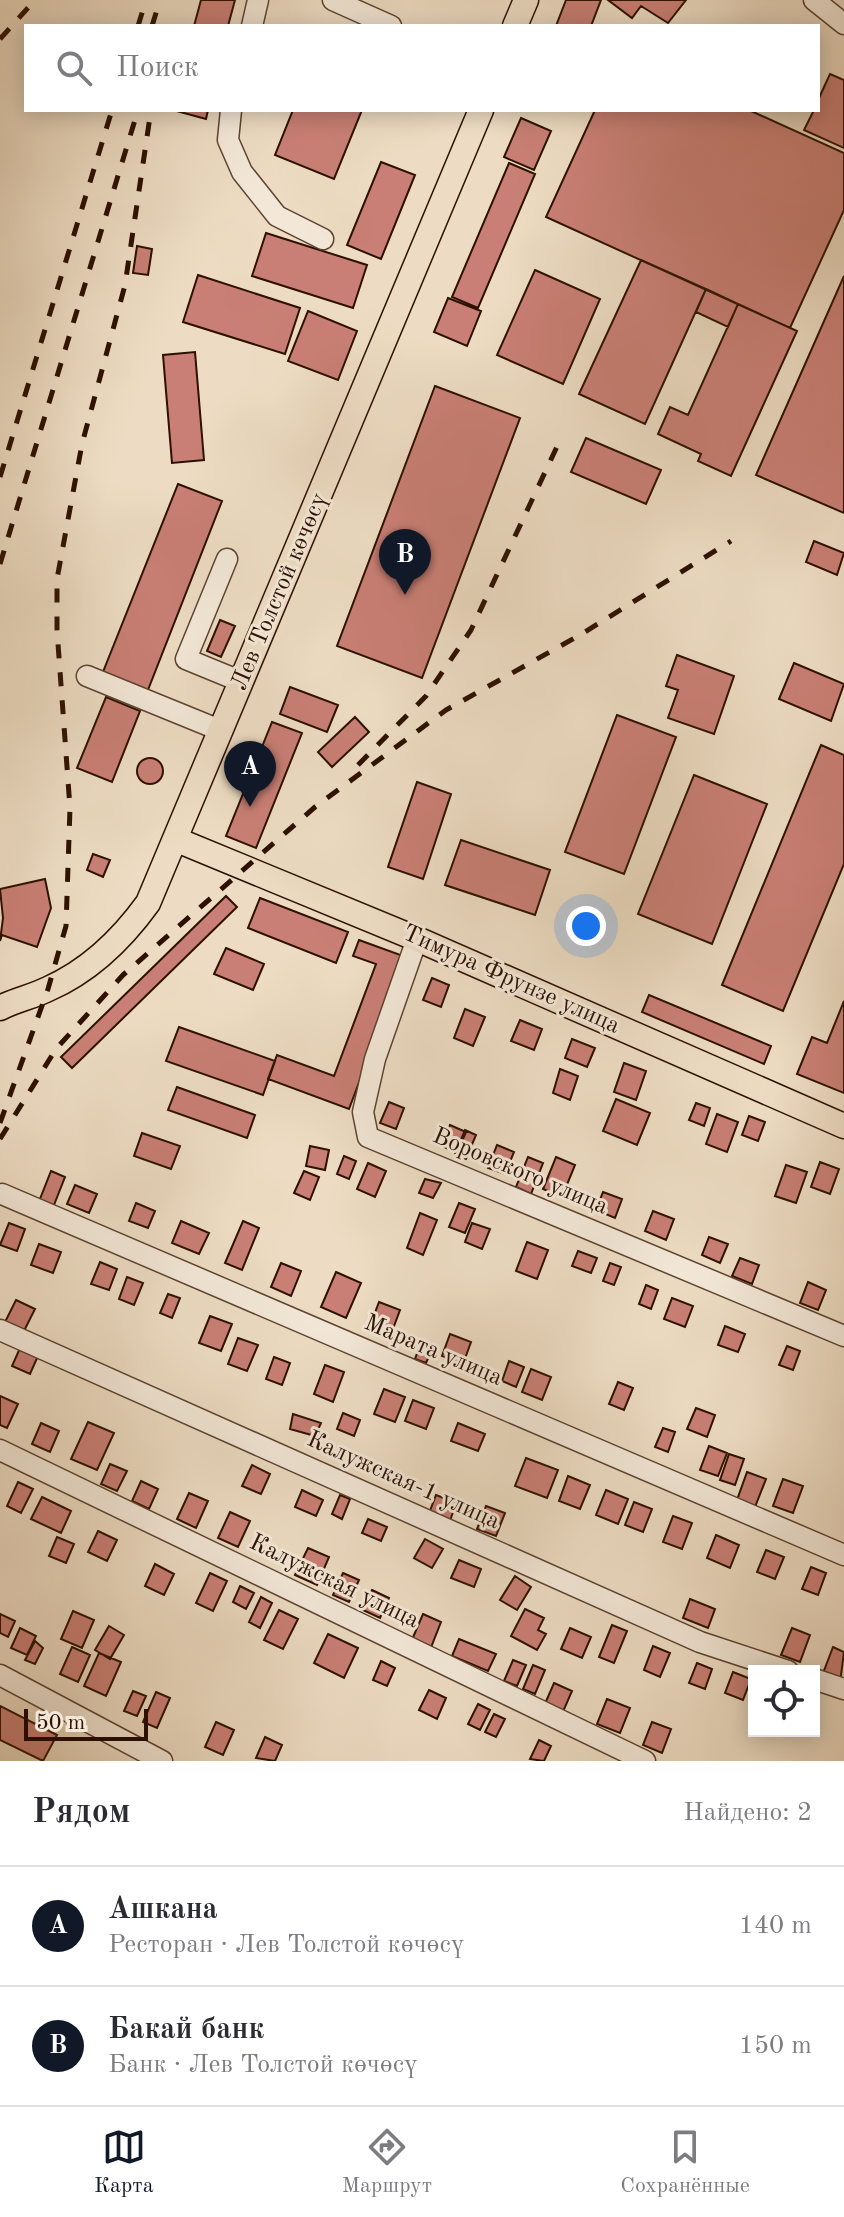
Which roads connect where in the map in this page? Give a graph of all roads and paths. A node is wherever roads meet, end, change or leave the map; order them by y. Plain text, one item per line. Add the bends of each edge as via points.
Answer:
1 (258, 0) edge
2 (333, 0) edge
3 (526, 0) edge
4 (814, 0) edge
5 (252, 24) edge
6 (387, 24) edge
7 (516, 24) edge
8 (844, 24) edge
9 (231, 112) edge
10 (480, 112) edge
11 (323, 239) dead end
12 (227, 559) dead end
13 (87, 676) dead end
14 (242, 682) junction
15 (222, 731) junction
16 (177, 840) junction
17 (417, 939) junction
18 (0, 1008) edge
19 (844, 1126) edge
20 (2, 1194) edge
21 (0, 1330) edge
22 (844, 1336) edge
23 (0, 1450) edge
24 (844, 1555) edge
25 (770, 1665) edge
26 (0, 1675) edge
27 (820, 1681) edge
28 (844, 1689) edge
29 (162, 1761) edge
30 (645, 1761) edge

1 - 5 street
2 - 6 street
3 - 7 main road
4 - 8 street
9 - 11 street via 228,140 242,172 277,216
10 - 14 main road, Лев Толстой көчөсү
12 - 14 street via 186,659
13 - 15 street
14 - 15 main road, Лев Толстой көчөсү
15 - 16 main road, Лев Толстой көчөсү
16 - 17 main road, Тимура Фрунзе улица
16 - 18 main road, Лев Толстой көчөсү via 148,903 129,930 87,967
17 - 19 main road, Тимура Фрунзе улица
17 - 22 street, Воровского улица via 375,1059 363,1112 368,1137
20 - 24 street, Марата улица
21 - 25 street, Калужская-1 улица via 700,1642
23 - 30 street, Калужская улица
26 - 29 street
27 - 28 street

